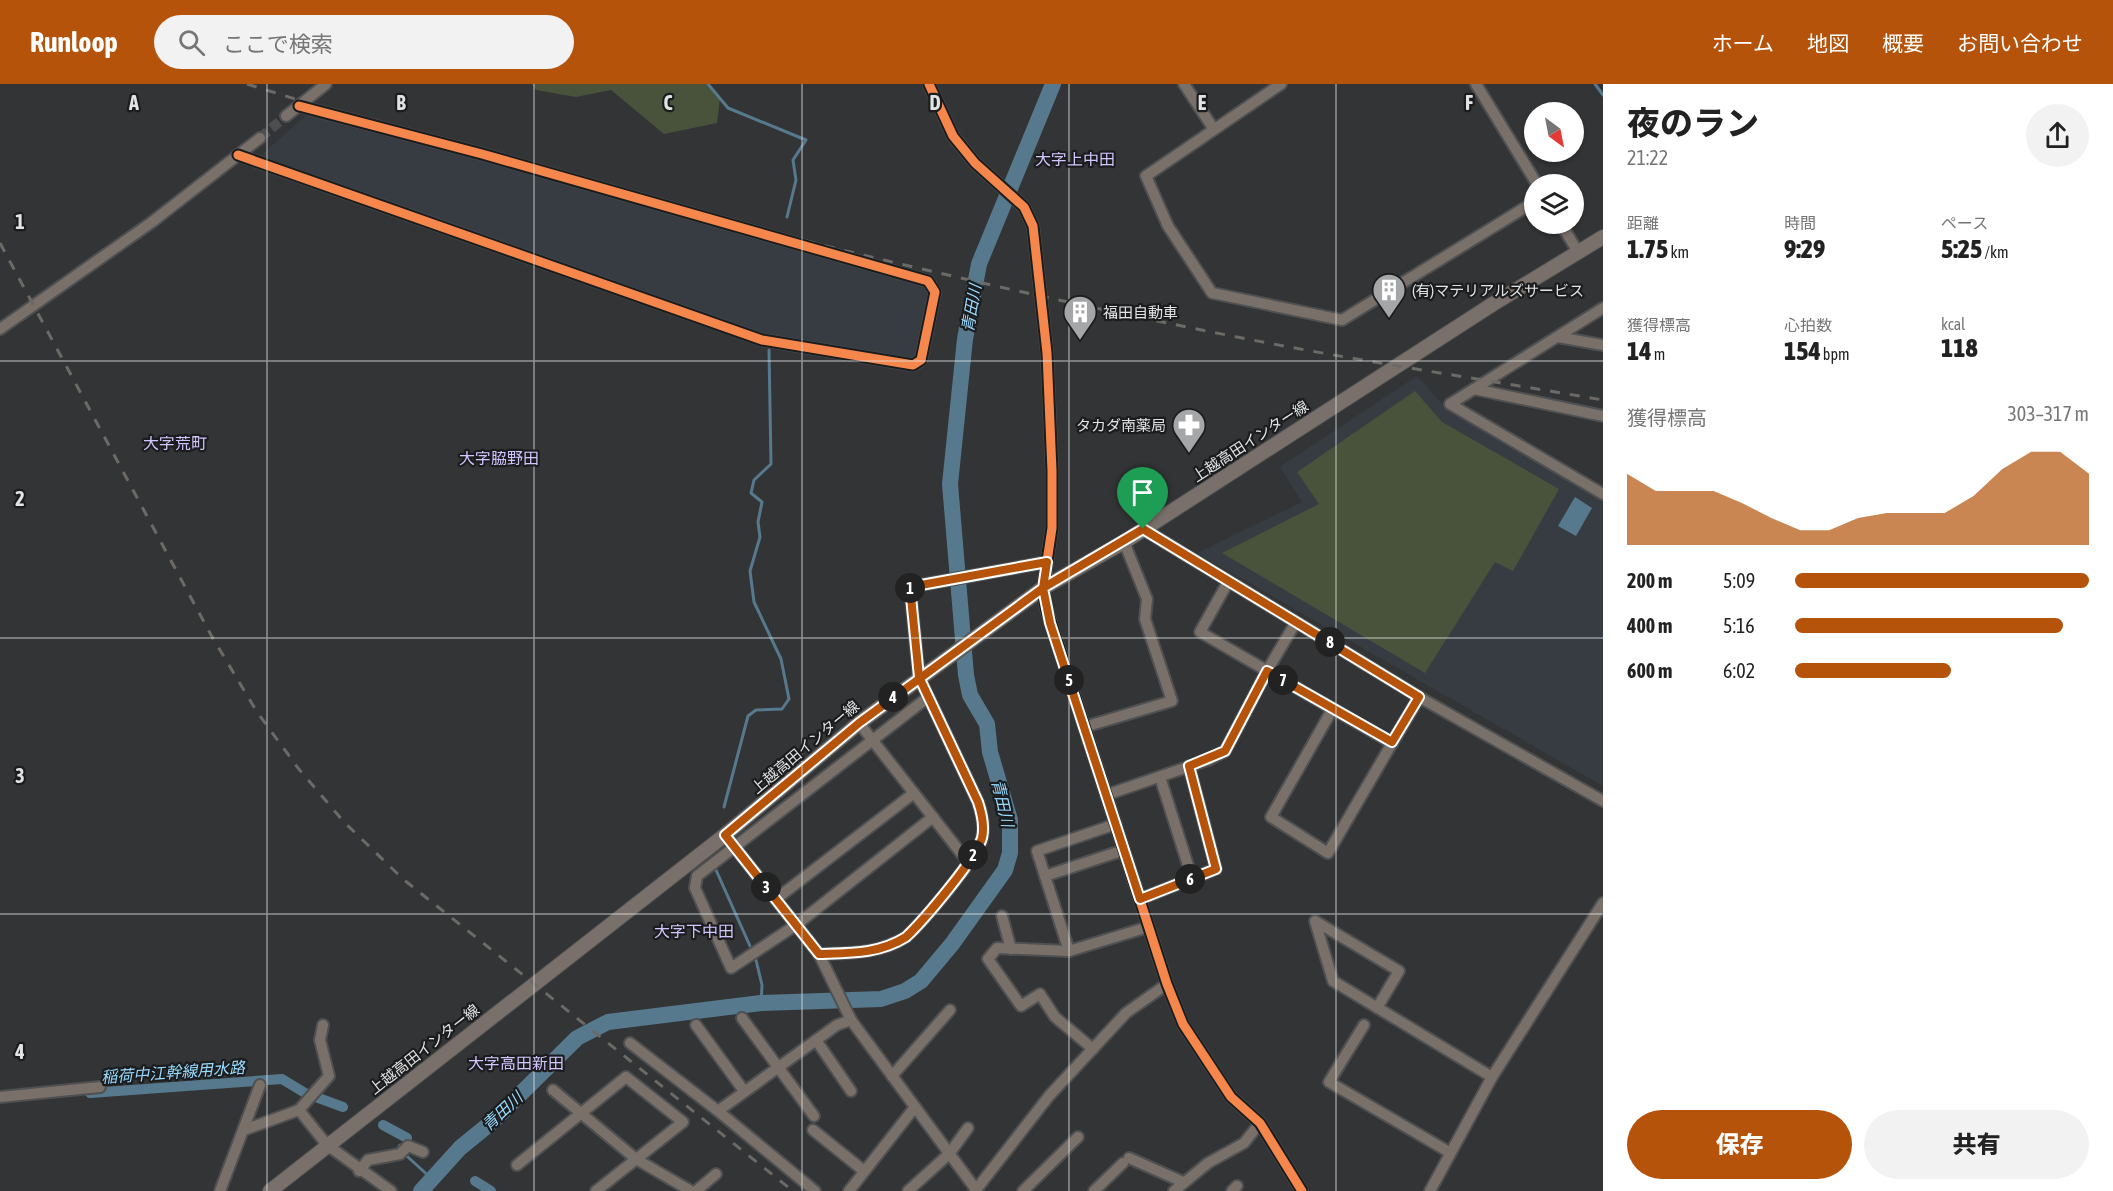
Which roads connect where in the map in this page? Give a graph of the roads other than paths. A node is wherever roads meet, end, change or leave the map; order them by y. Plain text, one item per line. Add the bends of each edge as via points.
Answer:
1 (326, 84) edge
2 (929, 84) edge
3 (1184, 84) edge
4 (1281, 84) edge
5 (1476, 84) edge
6 (299, 106) junction
7 (286, 116) tunnel mouth
8 (1213, 128) junction
9 (260, 138) tunnel mouth
10 (238, 155) junction
11 (1531, 174) edge
12 (1524, 208) edge
13 (1567, 234) edge
14 (1603, 237) edge
15 (1578, 252) junction
16 (1603, 308) edge
17 (0, 329) edge
18 (1558, 337) junction
19 (1603, 345) edge
20 (1474, 389) junction
21 (1603, 416) edge
22 (1603, 494) edge
23 (1143, 529) junction
24 (1124, 542) junction
25 (1047, 562) junction
26 (1228, 582) junction
27 (1043, 588) junction
28 (1296, 621) junction
29 (1267, 671) junction
30 (919, 677) junction
31 (1419, 697) junction
32 (927, 698) junction
33 (1332, 710) junction
34 (859, 723) junction
35 (1084, 727) junction
36 (873, 740) junction
37 (1392, 742) junction
38 (1189, 766) junction
39 (1160, 777) junction
40 (914, 793) junction
41 (1106, 795) junction
42 (1603, 801) edge
43 (933, 817) junction
44 (1116, 824) junction
45 (725, 835) junction
46 (735, 849) junction
47 (1124, 850) junction
48 (968, 861) junction
49 (1045, 876) junction
50 (1192, 878) junction
51 (776, 899) junction
52 (1140, 899) junction
53 (1603, 903) edge
54 (1002, 916) dead end
55 (796, 925) junction
56 (1148, 927) junction
57 (1011, 948) junction
58 (1069, 951) junction
59 (819, 954) junction
60 (1167, 984) junction
61 (1377, 1008) junction
62 (950, 1010) dead end
63 (849, 1016) junction
64 (742, 1018) dead end
65 (696, 1024) dead end
66 (323, 1025) dead end
67 (1364, 1025) dead end
68 (816, 1040) junction
69 (630, 1043) dead end
70 (1093, 1049) junction
71 (779, 1066) junction
72 (892, 1076) junction
73 (1492, 1077) junction
74 (260, 1085) dead end
75 (100, 1087) dead end
76 (553, 1090) dead end
77 (744, 1091) junction
78 (851, 1091) dead end
79 (0, 1097) edge
80 (915, 1107) junction
81 (299, 1110) junction
82 (718, 1111) junction
83 (581, 1113) junction
84 (814, 1116) dead end
85 (1260, 1124) junction
86 (968, 1128) dead end
87 (813, 1130) dead end
88 (244, 1131) junction
89 (1078, 1137) dead end
90 (327, 1145) junction
91 (423, 1152) dead end
92 (1449, 1152) junction
93 (949, 1154) junction
94 (636, 1159) junction
95 (517, 1165) dead end
96 (360, 1171) junction
97 (864, 1171) junction
98 (716, 1174) dead end
99 (1183, 1182) junction
100 (220, 1191) edge
101 (270, 1191) edge
102 (391, 1191) edge
103 (596, 1191) edge
104 (694, 1191) edge
105 (815, 1191) edge
106 (849, 1191) edge
107 (908, 1191) edge
108 (976, 1191) edge
109 (1023, 1191) edge
110 (1094, 1191) edge
111 (1174, 1191) edge
112 (1302, 1191) edge
113 (1430, 1191) edge

1 - 6 street
2 - 25 street via 952,136 975,163 1013,195 1031,219 1039,265 1052,471 1052,528
3 - 8 street
4 - 8 street
5 - 11 street
6 - 7 street
6 - 10 street via 928,281 935,292 921,360 913,365 762,340
8 - 12 street via 1146,176 1168,226 1212,293 1342,320
9 - 10 street
10 - 17 street via 152,222
13 - 15 street
14 - 15 main road, 上越高田インター線
15 - 23 main road, 上越高田インター線
16 - 18 street
18 - 19 street
18 - 20 street
20 - 21 street
20 - 22 street via 1450,404
23 - 24 main road, 上越高田インター線
23 - 26 street
24 - 27 main road, 上越高田インター線
24 - 35 street via 1147,599 1145,619 1172,701
25 - 27 street
25 - 30 street via 910,587
26 - 28 street
26 - 29 street via 1200,632
27 - 30 main road, 上越高田インター線
27 - 35 street via 1050,623
28 - 29 street
28 - 31 street
29 - 33 street
29 - 38 street via 1225,751
30 - 32 street
30 - 34 main road, 上越高田インター線
31 - 37 street
31 - 42 street
32 - 36 street
32 - 48 street via 982,815 982,838
33 - 37 street
33 - 37 street via 1271,817 1328,853
34 - 36 street
34 - 45 main road, 上越高田インター線
35 - 41 street
36 - 40 street
36 - 46 street
38 - 39 street
38 - 50 street via 1216,869
39 - 41 street
39 - 50 street
40 - 43 street
40 - 51 street
41 - 44 street
43 - 48 street
43 - 55 street
44 - 47 street
44 - 49 street via 1037,851
45 - 46 street
45 - 90 main road, 上越高田インター線
46 - 51 street
46 - 55 street via 697,876 695,888 731,968
47 - 49 street
47 - 52 street
48 - 59 street via 915,928 895,944 874,951
49 - 58 street
50 - 52 street
51 - 55 street
52 - 56 street
53 - 73 street
54 - 57 street
55 - 59 street
56 - 58 street
56 - 60 street
57 - 58 street
57 - 70 street via 998,948 988,959 1021,1006 1040,994 1055,1017
59 - 63 street
60 - 70 street via 1126,1013
60 - 85 street via 1183,1024 1231,1097
61 - 61 street via 1399,971 1315,921 1333,981
61 - 73 street
62 - 72 street
63 - 68 street
63 - 72 street
64 - 71 street
65 - 77 street
66 - 81 street via 320,1040 329,1076
67 - 92 street via 1329,1082
68 - 71 street
68 - 78 street
69 - 82 street
70 - 108 street via 1049,1096
71 - 77 street
71 - 84 street
72 - 80 street
73 - 92 street
74 - 88 street
75 - 79 street
76 - 83 street
77 - 82 street
80 - 93 street
80 - 97 street
81 - 88 street
81 - 90 street
82 - 105 street
83 - 94 street
83 - 94 street via 626,1077 682,1122
83 - 95 street
85 - 99 street via 1244,1143
85 - 112 street
86 - 93 street
87 - 97 street
88 - 100 street
89 - 109 street
90 - 96 street
90 - 101 main road, 上越高田インター線
91 - 96 street via 408,1146 403,1152 368,1160
92 - 113 street
93 - 107 street
93 - 108 street
94 - 103 street
94 - 104 street
96 - 102 street
97 - 106 street
98 - 104 street
99 - 110 street via 1126,1160
99 - 111 street

